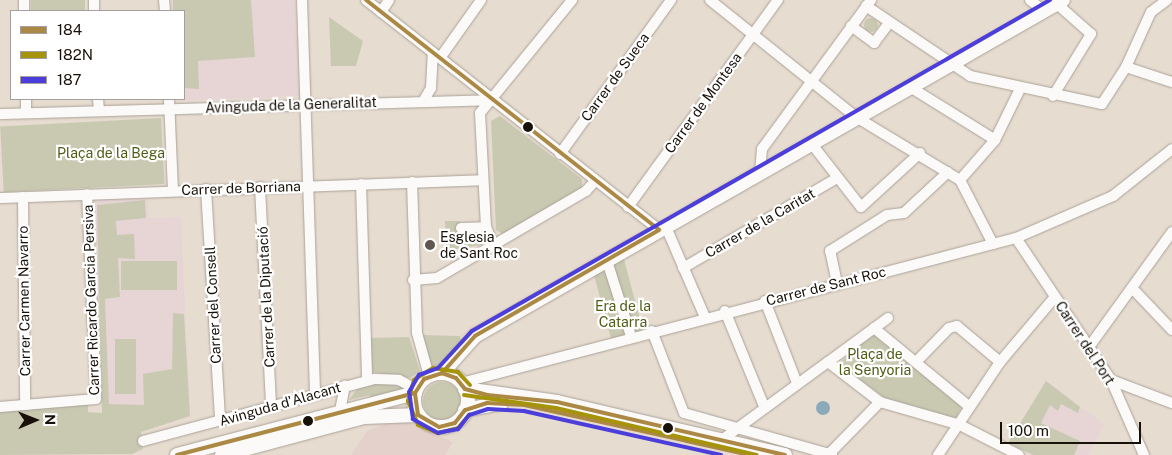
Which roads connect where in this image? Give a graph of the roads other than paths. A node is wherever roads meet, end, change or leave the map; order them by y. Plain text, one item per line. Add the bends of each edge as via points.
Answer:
1 (302, 0) edge
2 (366, 0) edge
3 (389, 0) edge
4 (481, 0) edge
5 (572, 0) edge
6 (670, 0) edge
7 (710, 0) edge
8 (778, 0) edge
9 (1030, 0) edge
10 (1166, 0) edge
11 (1060, 2) edge
12 (868, 3) edge
13 (1044, 11) junction
14 (381, 12) junction
15 (889, 23) junction
16 (851, 26) junction
17 (753, 34) junction
18 (436, 56) junction
19 (949, 66) junction
20 (1126, 67) junction
21 (810, 81) junction
22 (1172, 82) edge
23 (910, 87) junction
24 (1020, 89) junction
25 (1053, 96) junction
26 (26, 100) edge
27 (98, 100) edge
28 (424, 100) junction
29 (493, 100) junction
30 (169, 103) edge
31 (304, 106) junction
32 (99, 110) junction
33 (26, 112) junction
34 (0, 114) edge
35 (856, 117) junction
36 (995, 140) junction
37 (810, 143) junction
38 (1172, 149) edge
39 (920, 153) junction
40 (560, 154) junction
41 (760, 172) junction
42 (948, 172) junction
43 (837, 178) junction
44 (483, 180) junction
45 (960, 180) junction
46 (595, 181) junction
47 (412, 182) junction
48 (361, 184) junction
49 (307, 186) junction
50 (260, 187) junction
51 (206, 189) junction
52 (173, 191) junction
53 (87, 194) junction
54 (23, 197) junction
55 (0, 198) edge
56 (628, 206) junction
57 (486, 227) junction
58 (461, 228) dead end
59 (662, 229) junction
60 (1172, 233) edge
61 (1016, 238) junction
62 (493, 244) junction
63 (993, 244) junction
64 (608, 261) junction
65 (683, 268) junction
66 (413, 280) junction
67 (838, 283) junction
68 (1132, 288) junction
69 (1055, 297) junction
70 (765, 301) junction
71 (726, 312) junction
72 (705, 317) junction
73 (888, 318) dead end
74 (874, 328) junction
75 (652, 330) junction
76 (1172, 330) edge
77 (631, 336) junction
78 (1089, 347) junction
79 (917, 361) junction
80 (828, 362) junction
81 (1000, 362) junction
82 (436, 375) junction
83 (368, 380) junction
84 (1112, 380) junction
85 (797, 383) junction
86 (345, 385) junction
87 (463, 386) junction
88 (415, 391) junction
89 (315, 393) junction
90 (880, 402) junction
91 (1172, 403) edge
92 (25, 405) junction
93 (0, 406) edge
94 (271, 406) junction
95 (764, 406) junction
96 (970, 407) junction
97 (465, 410) junction
98 (340, 411) junction
99 (418, 415) junction
100 (220, 421) junction
101 (960, 425) junction
102 (737, 427) junction
103 (723, 439) junction
104 (143, 441) dead end
105 (177, 455) edge
106 (222, 455) edge
107 (750, 455) edge
108 (785, 455) edge
109 (830, 455) edge
110 (938, 455) edge
111 (1019, 455) edge
112 (1144, 455) edge

1 - 31 street
2 - 14 street
3 - 14 street
4 - 18 street
5 - 29 street
6 - 40 street, Carrer de Sueca
7 - 17 street
8 - 17 street, Carrer de Montesa
9 - 13 street
10 - 20 street via 1151,12
11 - 13 main road
11 - 25 street via 1091,34
12 - 15 street
12 - 16 street
13 - 19 main road
14 - 18 street
15 - 16 street via 874,43
15 - 19 street
16 - 21 street
17 - 21 street
17 - 56 street, Carrer de Montesa
18 - 28 street via 431,88
18 - 29 street
19 - 23 main road
19 - 24 street
20 - 22 street
20 - 25 street via 1102,104
21 - 35 street
21 - 41 street via 759,153
23 - 35 main road
23 - 36 street
24 - 25 street
24 - 36 street
26 - 33 street
27 - 32 street
28 - 29 street, Avinguda de la Generalitat
28 - 31 street, Avinguda de la Generalitat
29 - 40 street
29 - 44 street via 480,113
30 - 31 street, Avinguda de la Generalitat
30 - 32 street, Avinguda de la Generalitat
30 - 52 street
31 - 49 street
32 - 33 street, Avinguda de la Generalitat
33 - 34 street, Avinguda de la Generalitat
35 - 37 main road
35 - 39 street
36 - 45 street
37 - 41 main road
37 - 43 street
38 - 61 street, Carrer de Sant Roc via 1113,196
39 - 42 street
39 - 43 street via 861,207
40 - 46 street
41 - 59 main road
42 - 45 street
42 - 67 street via 904,213 887,215 830,251
43 - 65 street, Carrer de la Caritat
44 - 47 street, Carrer de Borriana
44 - 57 street
45 - 63 street
46 - 56 street
46 - 62 street via 586,191
47 - 48 street, Carrer de Borriana
47 - 66 street
48 - 49 street, Carrer de Borriana
48 - 83 street
49 - 50 street, Carrer de Borriana
49 - 89 street
50 - 51 street, Carrer de Borriana
50 - 94 street, Carrer de la Diputació
51 - 52 street, Carrer de Borriana
51 - 100 street, Carrer del Consell
52 - 53 street, Carrer de Borriana
53 - 54 street, Carrer de Borriana
53 - 92 street, Carrer Ricardo Garcia Persiva via 96,399
54 - 55 street, Carrer de Borriana
54 - 92 street, Carrer Carmen Navarro
56 - 59 street
57 - 58 street
57 - 62 street
59 - 64 main road
59 - 65 street
60 - 68 street
61 - 63 street, Carrer de Sant Roc
61 - 69 street, Carrer del Port
62 - 66 street via 437,278
63 - 67 street, Carrer de Sant Roc
64 - 77 street
64 - 82 main road via 475,336
65 - 72 street
66 - 82 street via 419,342
67 - 70 street, Carrer de Sant Roc
68 - 76 street
68 - 78 street
69 - 78 street, Carrer del Port
69 - 81 street
70 - 71 street, Carrer de Sant Roc
70 - 85 street
71 - 72 street, Carrer de Sant Roc
71 - 95 street
72 - 75 street, Carrer de Sant Roc
73 - 74 street
74 - 79 street
74 - 80 street
75 - 77 street, Carrer de Sant Roc
75 - 102 street via 684,413
77 - 87 street, Carrer de Sant Roc
78 - 84 street, Carrer del Port
79 - 81 street via 957,326
79 - 96 street
80 - 85 street
80 - 90 street
81 - 96 street
82 - 87 main road
82 - 88 main road
83 - 86 street, Avinguda d'Alacant
83 - 88 street, Avinguda d'Alacant via 399,380
84 - 91 street
84 - 112 street, Carrer del Port
85 - 95 street
86 - 89 street, Avinguda d'Alacant
86 - 98 street
87 - 97 main road
87 - 103 main road via 557,402
88 - 98 main road, Avinguda d'Alacant
88 - 99 main road
89 - 94 street, Avinguda d'Alacant
90 - 101 street
90 - 109 street
92 - 93 street, Carrer Ricardo Garcia Persiva
94 - 100 street, Avinguda d'Alacant
95 - 102 street
96 - 101 street
97 - 99 main road via 455,423 439,427
97 - 107 main road via 487,403 548,408
98 - 105 main road, Avinguda d'Alacant
99 - 106 main road via 364,418
100 - 104 street, Avinguda d'Alacant
101 - 110 street
101 - 111 street
102 - 103 street
102 - 109 street
103 - 108 main road

